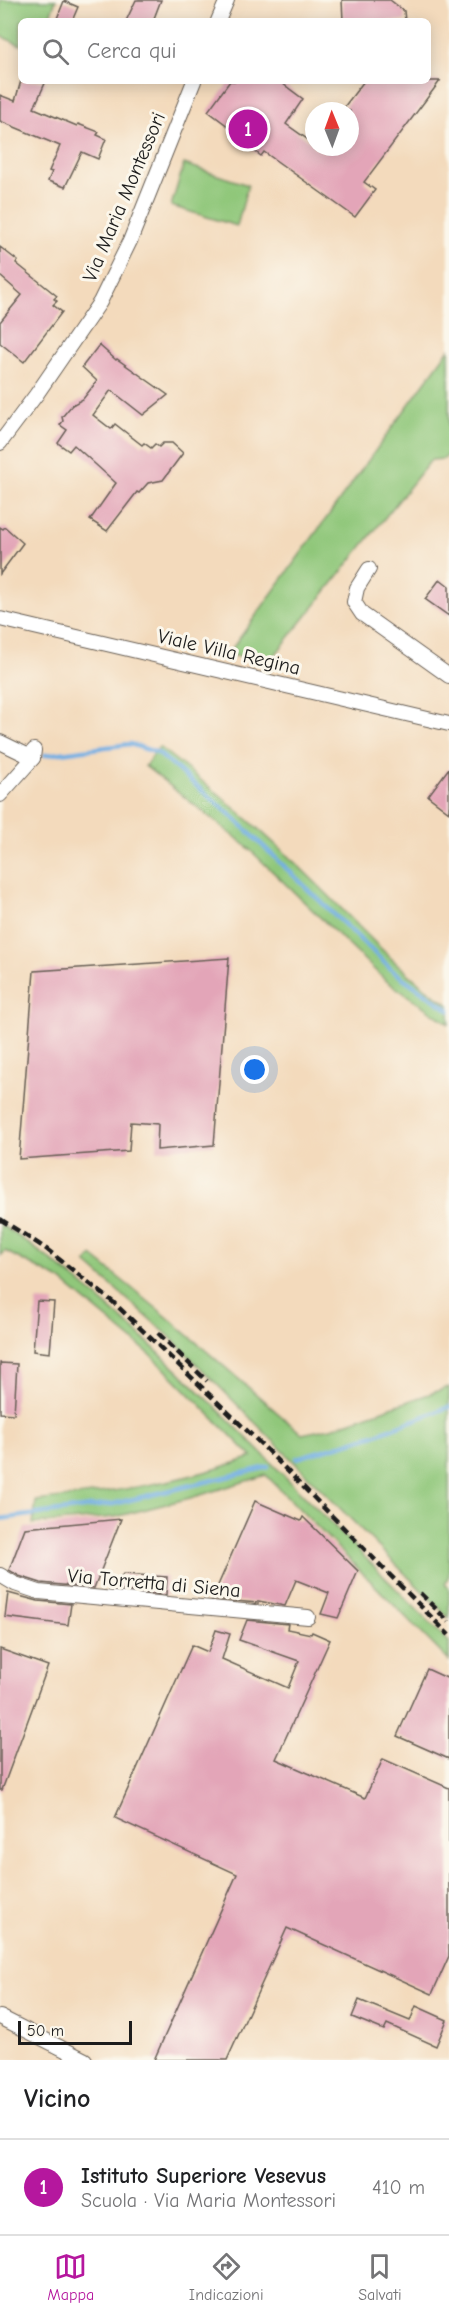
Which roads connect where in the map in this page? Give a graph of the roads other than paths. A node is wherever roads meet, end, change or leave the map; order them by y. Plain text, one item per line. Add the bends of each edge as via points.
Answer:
1 (226, 0) edge
2 (219, 18) edge
3 (193, 84) edge
4 (0, 443) edge
5 (369, 569) dead end
6 (0, 619) edge
7 (449, 676) edge
8 (449, 724) edge
9 (0, 742) edge
10 (0, 795) edge
11 (0, 1575) edge
12 (308, 1617) dead end
13 (0, 2018) edge
14 (85, 2060) edge

1 - 2 street
3 - 4 street, Via Maria Montessori via 130,241 100,302
5 - 7 street via 357,588 354,602 362,614
6 - 8 street, Viale Villa Regina
9 - 10 street via 33,754
11 - 12 street, Via Torretta di Siena via 39,1592
13 - 14 street

